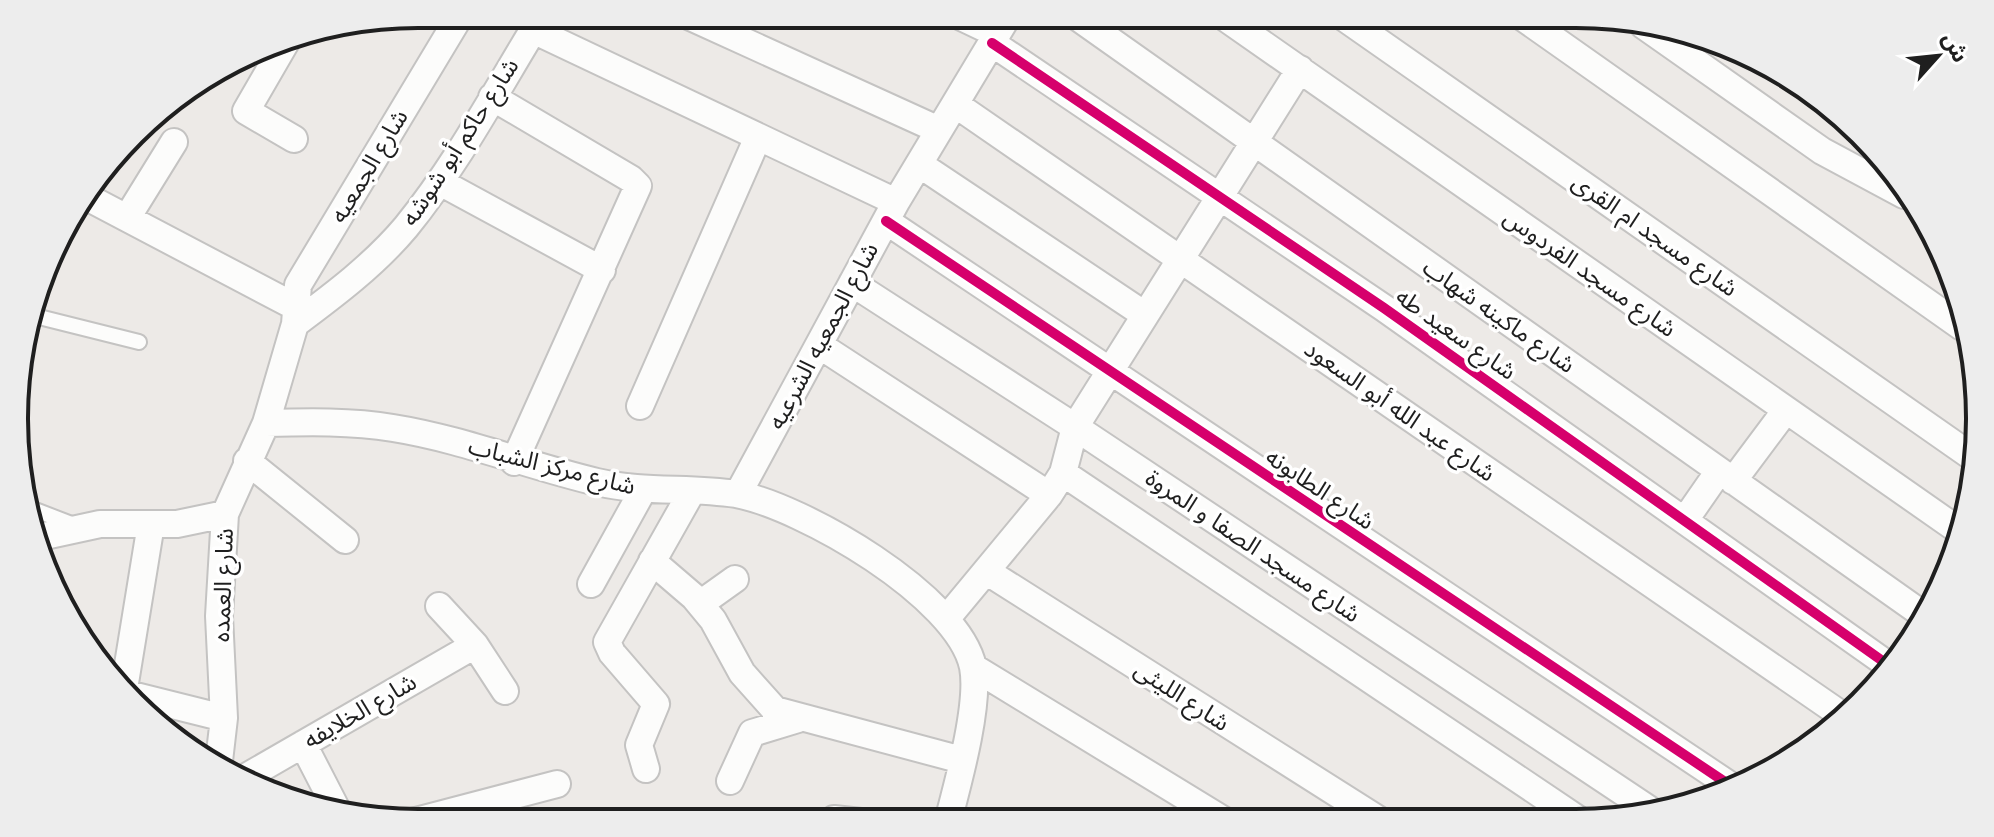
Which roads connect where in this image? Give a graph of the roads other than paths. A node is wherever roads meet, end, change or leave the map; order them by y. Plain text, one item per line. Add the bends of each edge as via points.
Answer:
1 (453, 28) edge
2 (534, 28) edge
3 (549, 28) edge
4 (715, 28) edge
5 (1093, 28) edge
6 (1240, 28) edge
7 (1359, 28) edge
8 (1538, 28) edge
9 (999, 30) edge
10 (1661, 38) edge
11 (279, 54) edge
12 (1300, 69) junction
13 (492, 97) junction
14 (955, 104) junction
15 (939, 130) junction
16 (758, 137) junction
17 (294, 139) dead end
18 (174, 142) dead end
19 (1254, 142) junction
20 (919, 164) junction
21 (440, 182) junction
22 (1889, 187) edge
23 (1220, 197) junction
24 (95, 201) edge
25 (891, 212) junction
26 (127, 218) junction
27 (1180, 259) junction
28 (602, 270) junction
29 (852, 283) junction
30 (294, 315) junction
31 (1145, 315) junction
32 (41, 317) edge
33 (1954, 321) edge
34 (139, 342) dead end
35 (819, 345) junction
36 (1109, 373) junction
37 (640, 406) dead end
38 (1786, 410) junction
39 (266, 423) junction
40 (1075, 427) junction
41 (1964, 451) edge
42 (247, 461) junction
43 (514, 462) junction
44 (1726, 476) junction
45 (1056, 484) junction
46 (643, 490) junction
47 (691, 493) junction
48 (738, 494) junction
49 (39, 512) edge
50 (225, 514) junction
51 (1685, 520) junction
52 (151, 524) junction
53 (1951, 525) edge
54 (79, 528) junction
55 (46, 536) edge
56 (345, 540) dead end
57 (652, 561) junction
58 (986, 571) junction
59 (735, 579) dead end
60 (591, 584) dead end
61 (700, 604) junction
62 (439, 606) dead end
63 (1916, 610) edge
64 (947, 618) junction
65 (475, 645) junction
66 (1882, 660) edge
67 (973, 667) junction
68 (126, 677) edge
69 (505, 691) dead end
70 (146, 698) edge
71 (1835, 710) edge
72 (224, 718) junction
73 (798, 719) junction
74 (303, 744) junction
75 (220, 755) edge
76 (962, 760) junction
77 (646, 769) dead end
78 (254, 772) edge
79 (1722, 780) edge
80 (730, 781) dead end
81 (557, 784) dead end
82 (331, 799) edge
83 (1640, 803) edge
84 (462, 809) edge
85 (956, 809) edge
86 (1205, 809) edge
87 (1362, 809) edge
88 (1562, 809) edge

1 - 30 street, شارع الجمعيه via 298,285
2 - 13 street, شارع حاكم أبو شوشه
3 - 16 street, شارع الطابونه
4 - 15 street
5 - 19 street, شارع ماكينه شهاب
6 - 12 street, شارع مسجد الفردوس
7 - 41 street, شارع مسجد ام القرى
8 - 33 street
9 - 14 street, شارع الجمعيه الشرعيه
9 - 23 street, شارع سعيد طه
10 - 22 street via 1822,151
11 - 17 street via 246,111
12 - 19 street
12 - 38 street, شارع مسجد الفردوس
13 - 21 street, شارع حاكم أبو شوشه
13 - 28 street via 638,186
14 - 15 street, شارع الجمعيه الشرعيه
14 - 27 street, شارع عبد الله أبو السعود
15 - 20 street, شارع الجمعيه الشرعيه
16 - 25 street, شارع الطابونه
16 - 37 street
18 - 26 street
19 - 23 street
19 - 44 street, شارع ماكينه شهاب
20 - 25 street, شارع الجمعيه الشرعيه
20 - 31 street
21 - 28 street
21 - 30 street, شارع حاكم أبو شوشه via 372,263
23 - 27 street
23 - 51 street, شارع سعيد طه
24 - 26 street
25 - 29 street, شارع الجمعيه الشرعيه
25 - 36 street, شارع الطابونه
26 - 30 street
27 - 31 street
27 - 71 street, شارع عبد الله أبو السعود
28 - 43 street
29 - 35 street, شارع الجمعيه الشرعيه
29 - 40 street, شارع مسجد الصفا و المروة
30 - 39 street, شارع العمده
31 - 36 street
32 - 34 lane
35 - 45 street
35 - 48 street, شارع الجمعيه الشرعيه
36 - 40 street
36 - 79 street, شارع الطابونه
38 - 44 street
38 - 53 street, شارع مسجد الفردوس
39 - 42 street, شارع العمده
39 - 43 street, شارع مركز الشباب via 392,428 454,441
40 - 45 street
40 - 83 street, شارع مسجد الصفا و المروة
42 - 50 street, شارع العمده
42 - 56 street
43 - 46 street, شارع مركز الشباب
44 - 51 street
44 - 63 street, شارع ماكينه شهاب
45 - 58 street
45 - 88 street
46 - 47 street, شارع مركز الشباب
46 - 60 street
47 - 48 street, شارع مركز الشباب
47 - 57 street
48 - 64 street, شارع مركز الشباب via 798,515 852,544
49 - 54 lane
50 - 52 street
50 - 72 street, شارع العمده via 219,616
51 - 66 street, شارع سعيد طه
52 - 54 street
52 - 68 street
54 - 55 street
57 - 61 street
57 - 77 street via 607,642 656,704 639,745
58 - 64 street
58 - 87 street, شارع الليثى
59 - 61 street
61 - 73 street via 763,700
62 - 65 street
64 - 67 street
65 - 69 street
65 - 74 street, شارع الخلايفه
67 - 76 street via 971,718
67 - 86 street
70 - 72 street
72 - 75 street, شارع العمده
73 - 76 street
73 - 80 street via 752,733
74 - 78 street, شارع الخلايفه
74 - 82 street
76 - 85 street
81 - 84 street

